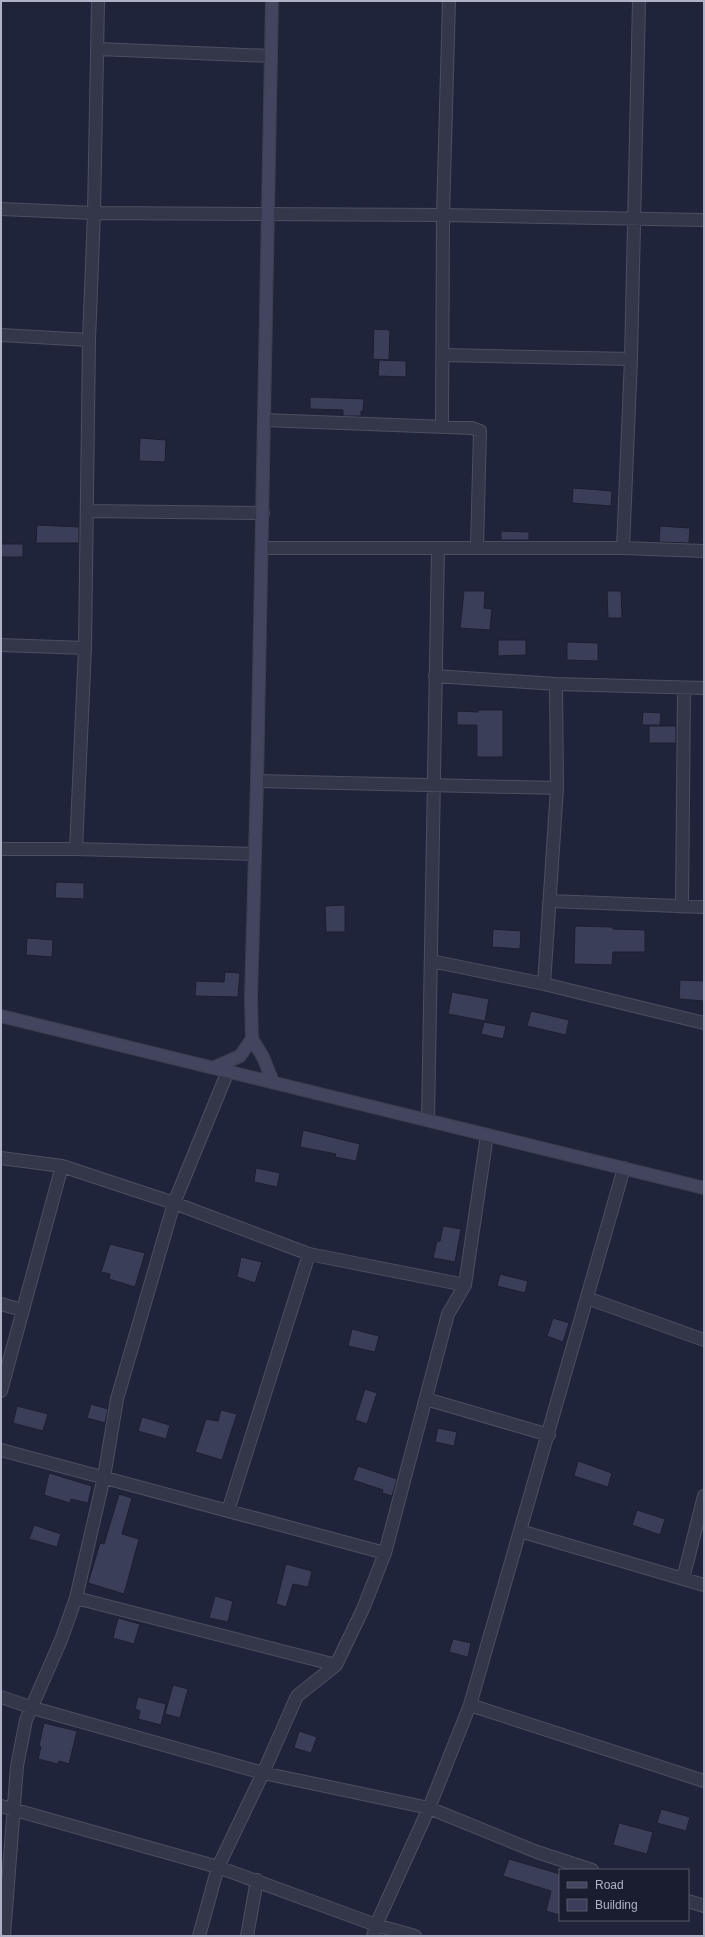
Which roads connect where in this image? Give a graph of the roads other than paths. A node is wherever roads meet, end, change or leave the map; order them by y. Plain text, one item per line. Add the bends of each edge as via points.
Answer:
1 (98, 1) edge
2 (272, 1) edge
3 (449, 1) edge
4 (639, 1) edge
5 (98, 49) junction
6 (271, 56) junction
7 (1, 209) edge
8 (94, 213) junction
9 (443, 215) junction
10 (269, 216) junction
11 (635, 220) junction
12 (704, 220) edge
13 (1, 335) edge
14 (89, 340) junction
15 (442, 355) junction
16 (631, 359) junction
17 (264, 420) junction
18 (442, 427) junction
19 (87, 510) junction
20 (263, 513) junction
21 (262, 548) junction
22 (438, 548) junction
23 (477, 548) junction
24 (623, 548) junction
25 (704, 551) edge
26 (1, 645) edge
27 (85, 648) junction
28 (435, 676) junction
29 (556, 684) junction
30 (684, 688) junction
31 (704, 688) edge
32 (257, 781) junction
33 (434, 785) junction
34 (557, 788) junction
35 (1, 849) edge
36 (76, 849) junction
37 (255, 854) junction
38 (550, 901) junction
39 (682, 907) junction
40 (704, 907) edge
41 (431, 961) junction
42 (544, 984) junction
43 (1, 1016) edge
44 (704, 1023) edge
45 (252, 1039) junction
46 (213, 1068) junction
47 (228, 1071) junction
48 (273, 1082) junction
49 (428, 1120) junction
50 (487, 1134) junction
51 (1, 1158) edge
52 (62, 1166) junction
53 (624, 1168) junction
54 (704, 1188) edge
55 (174, 1203) junction
56 (309, 1254) junction
57 (465, 1285) junction
58 (587, 1298) junction
59 (1, 1304) edge
60 (22, 1310) junction
61 (704, 1340) edge
62 (1, 1391) edge
63 (426, 1399) junction
64 (549, 1435) junction
65 (1, 1450) edge
66 (104, 1477) junction
67 (704, 1496) edge
68 (228, 1510) junction
69 (520, 1531) junction
70 (385, 1552) junction
71 (683, 1579) junction
72 (704, 1585) edge
73 (76, 1598) junction
74 (336, 1665) junction
75 (1, 1697) edge
76 (470, 1705) junction
77 (33, 1708) junction
78 (264, 1773) junction
79 (704, 1781) edge
80 (1, 1806) edge
81 (429, 1808) junction
82 (14, 1811) junction
83 (218, 1867) junction
84 (589, 1869) edge
85 (256, 1880) junction
86 (689, 1901) edge
87 (704, 1906) edge
88 (374, 1930) edge
89 (4, 1936) edge
90 (199, 1936) edge
91 (247, 1936) edge
92 (415, 1936) edge

1 - 5 street
2 - 6 street
3 - 9 street
4 - 11 street
5 - 6 street
5 - 8 street
6 - 10 street
7 - 8 street
8 - 10 street
8 - 14 street
9 - 10 street
9 - 11 street
9 - 15 street
10 - 17 street
11 - 12 street
11 - 16 street
13 - 14 street
14 - 19 street
15 - 16 street
15 - 18 street
16 - 24 street
17 - 18 street
17 - 20 street
18 - 23 street via 472,428 480,431
19 - 20 street
19 - 27 street
20 - 21 street
21 - 22 street
21 - 32 street
22 - 23 street
22 - 28 street
23 - 24 street
24 - 25 street
26 - 27 street
27 - 36 street
28 - 29 street
28 - 33 street
29 - 30 street
29 - 34 street
30 - 31 street
30 - 39 street
32 - 33 street
32 - 37 street
33 - 34 street
33 - 41 street
34 - 38 street
35 - 36 street
36 - 37 street
37 - 45 street
38 - 39 street
38 - 42 street
39 - 40 street
41 - 42 street
41 - 49 street
42 - 44 street
43 - 46 street
45 - 46 street via 240,1056
45 - 48 street
46 - 47 street
47 - 48 street
47 - 55 street
48 - 49 street
49 - 50 street
50 - 53 street
50 - 57 street
51 - 52 street
52 - 55 street
52 - 60 street
53 - 54 street
53 - 58 street
55 - 56 street
55 - 66 street via 117,1399
56 - 57 street
56 - 68 street
57 - 63 street via 448,1314
58 - 61 street
58 - 64 street
59 - 60 street
60 - 62 street
63 - 64 street
63 - 70 street
64 - 69 street
65 - 66 street
66 - 68 street
66 - 73 street
67 - 71 street
68 - 70 street
69 - 71 street
69 - 76 street
70 - 74 street via 363,1609
71 - 72 street
73 - 74 street
73 - 77 street
74 - 78 street via 297,1696
75 - 77 street
76 - 79 street
76 - 81 street
77 - 78 street
77 - 82 street via 26,1720 17,1766
78 - 81 street
78 - 83 street
80 - 82 street
81 - 84 street via 537,1852
81 - 88 street
82 - 83 street
82 - 89 street
83 - 85 street
83 - 90 street
85 - 88 street
85 - 91 street
86 - 87 street
88 - 92 street

